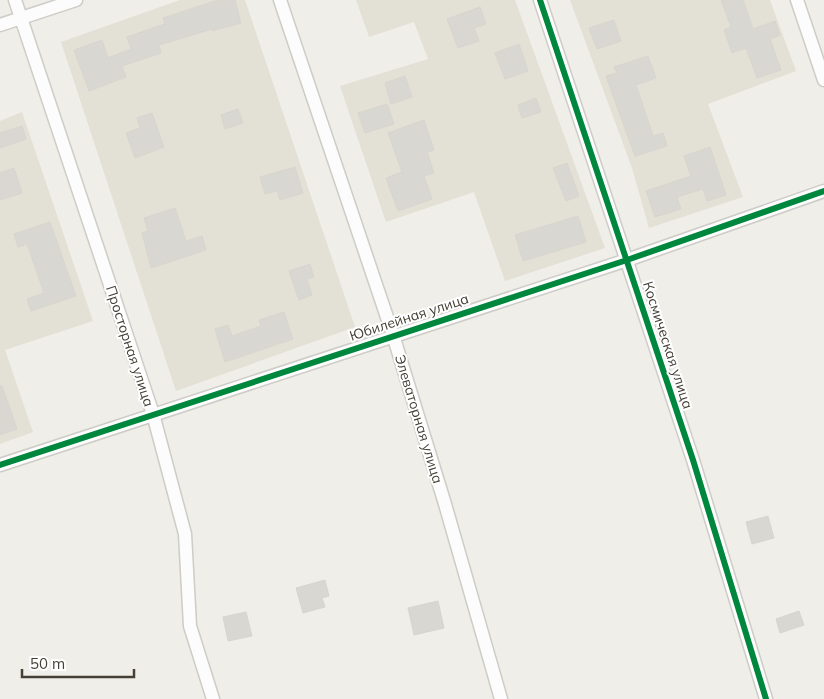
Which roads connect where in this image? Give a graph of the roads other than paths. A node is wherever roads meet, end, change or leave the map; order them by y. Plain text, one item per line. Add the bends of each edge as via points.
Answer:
1 (15, 0) edge
2 (76, 0) edge
3 (280, 0) edge
4 (540, 0) edge
5 (797, 0) edge
6 (21, 18) junction
7 (0, 25) edge
8 (824, 80) edge
9 (824, 191) edge
10 (627, 260) junction
11 (393, 335) junction
12 (153, 414) junction
13 (0, 465) edge
14 (213, 699) edge
15 (501, 699) edge
16 (766, 699) edge

1 - 6 street, Просторная улица
2 - 6 street
3 - 11 street, Элеваторная улица
4 - 10 street, Космическая улица
5 - 8 street
6 - 7 street
6 - 12 street, Просторная улица
9 - 10 street, Юбилейная улица
10 - 11 street, Юбилейная улица
10 - 16 street, Космическая улица via 693,460
11 - 12 street, Юбилейная улица
11 - 15 street, Элеваторная улица
12 - 13 street, Юбилейная улица
12 - 14 street, Просторная улица via 185,534 190,626

